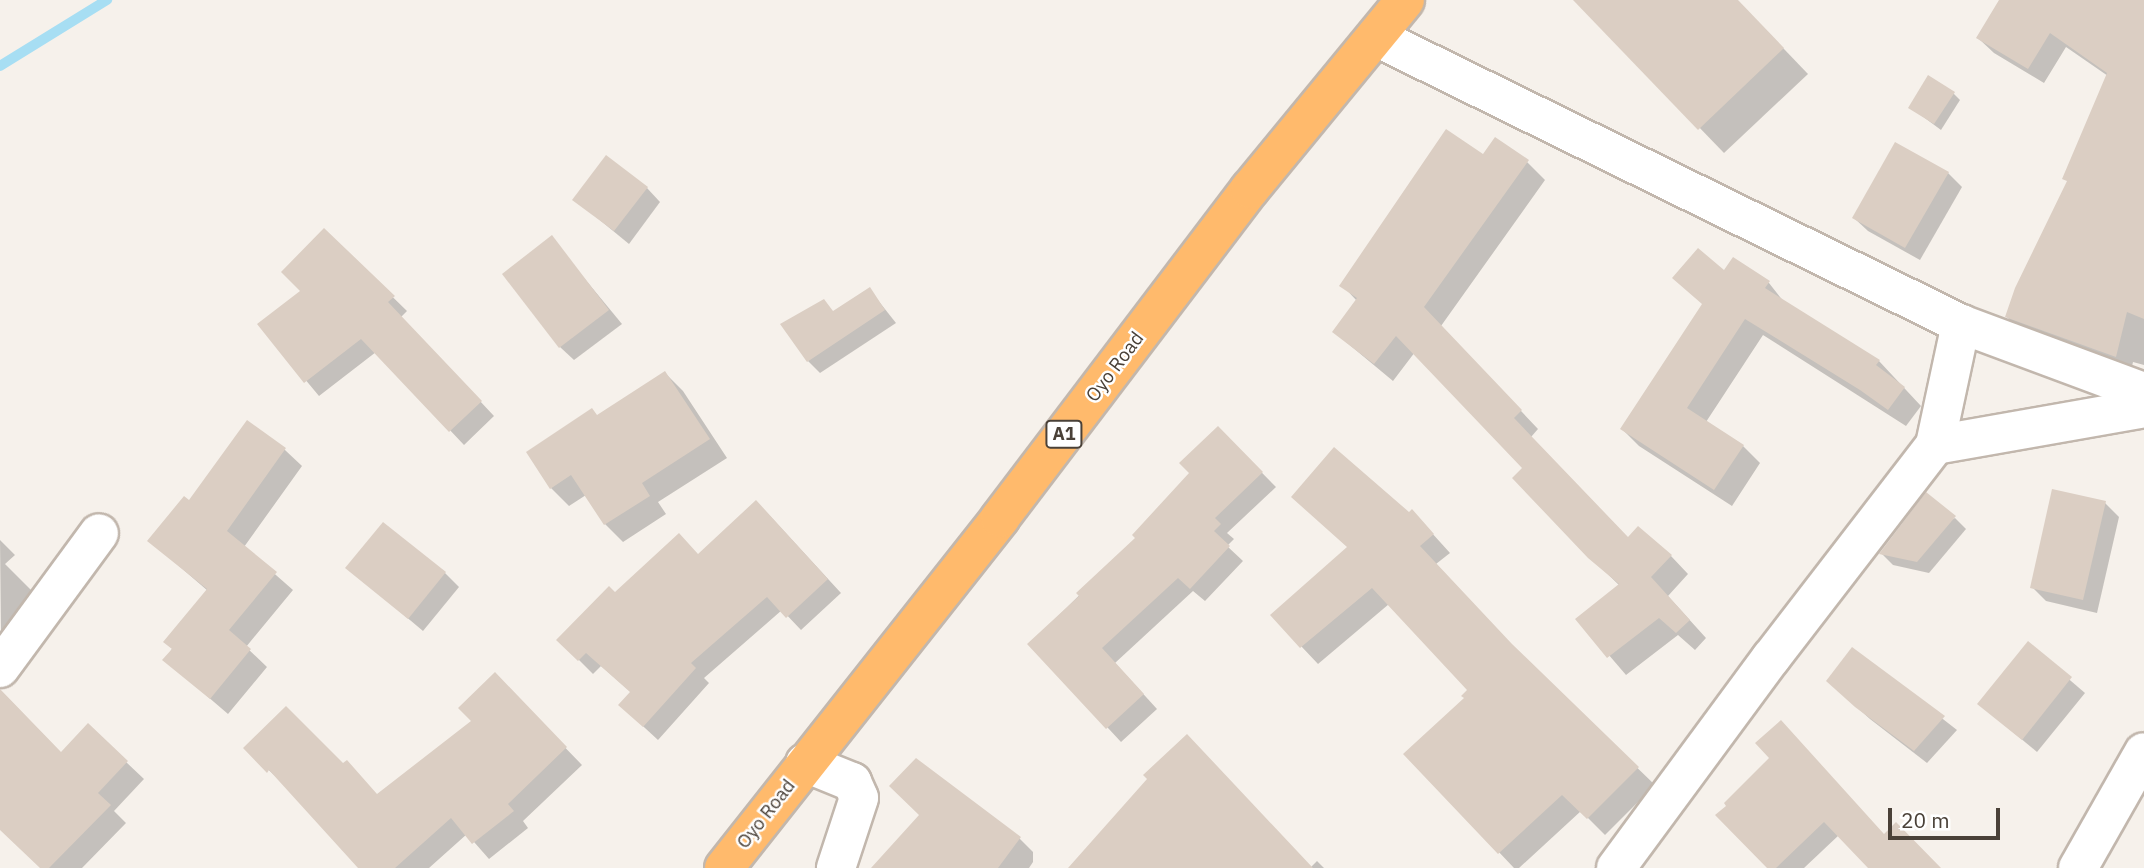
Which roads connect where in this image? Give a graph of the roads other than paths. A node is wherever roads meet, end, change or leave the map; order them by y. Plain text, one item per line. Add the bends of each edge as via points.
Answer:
1 (1405, 0) edge
2 (1376, 37) junction
3 (1961, 324) junction
4 (2144, 392) edge
5 (2144, 408) edge
6 (1936, 445) junction
7 (99, 533) dead end
8 (0, 668) edge
9 (2144, 752) edge
10 (805, 763) junction
11 (724, 868) edge
12 (836, 868) edge
13 (1616, 868) edge
14 (2078, 868) edge

1 - 2 highway, Oyo Road / A1
2 - 3 street
2 - 10 highway, Oyo Road / A1 via 1250,189 1000,518
3 - 4 street
3 - 6 street
5 - 6 street
6 - 13 street
7 - 8 street
9 - 14 street
10 - 11 highway, Oyo Road / A1
10 - 12 street via 852,782 859,798

